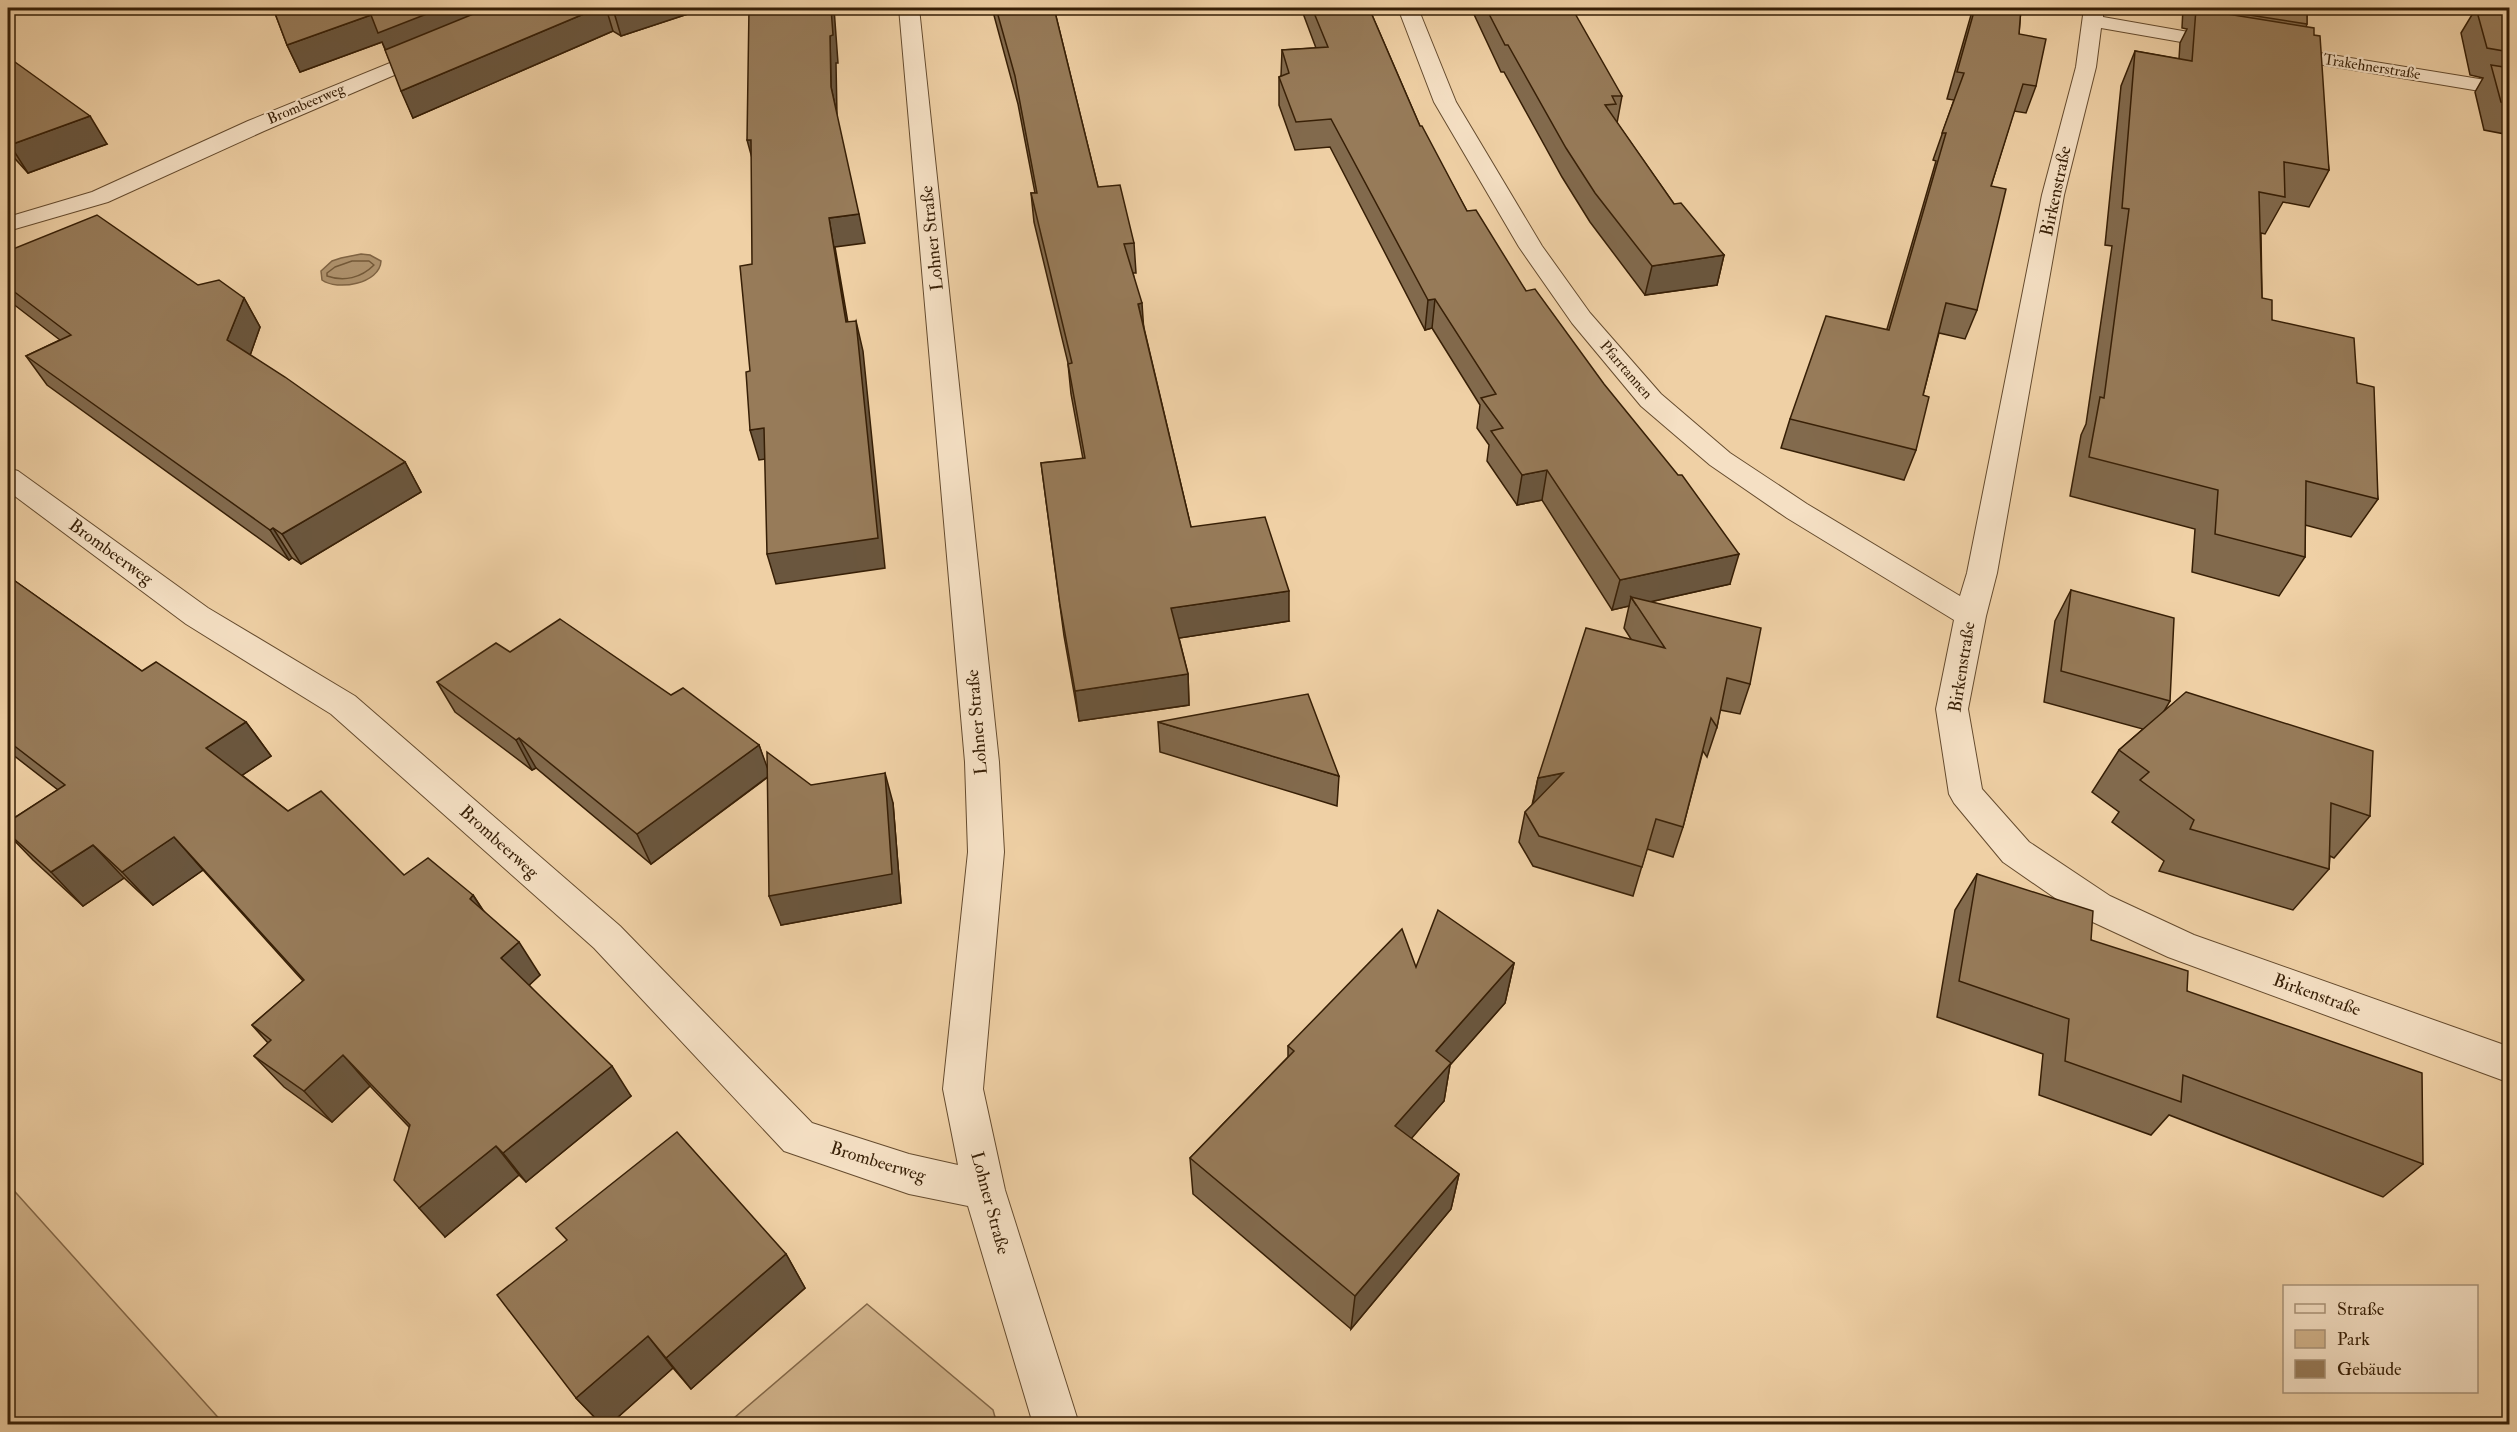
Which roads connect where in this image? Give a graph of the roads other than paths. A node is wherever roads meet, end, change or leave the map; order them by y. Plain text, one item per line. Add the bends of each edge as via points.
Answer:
1 (909, 8) edge
2 (1408, 8) edge
3 (2093, 14) edge
4 (454, 42) edge
5 (2510, 90) edge
6 (8, 224) edge
7 (8, 477) edge
8 (1970, 616) junction
9 (2510, 1065) edge
10 (984, 1191) junction
11 (1056, 1425) edge

1 - 10 street, Lohner Straße via 982,762 986,852 963,1089
2 - 8 street, Pfarrtannen via 1445,102 1519,227 1581,318 1651,400 1720,459 1797,511
3 - 5 street, Trakehnerstraße via 2249,47
3 - 8 street, Birkenstraße via 2086,67 2053,195 1982,573
4 - 6 street, Brombeerweg via 100,197
7 - 10 street, Brombeerweg via 197,616 343,705 607,937 799,1138 909,1174
8 - 9 street, Birkenstraße via 1952,709 1966,794 2016,852 2097,907 2181,946
10 - 11 street, Lohner Straße

